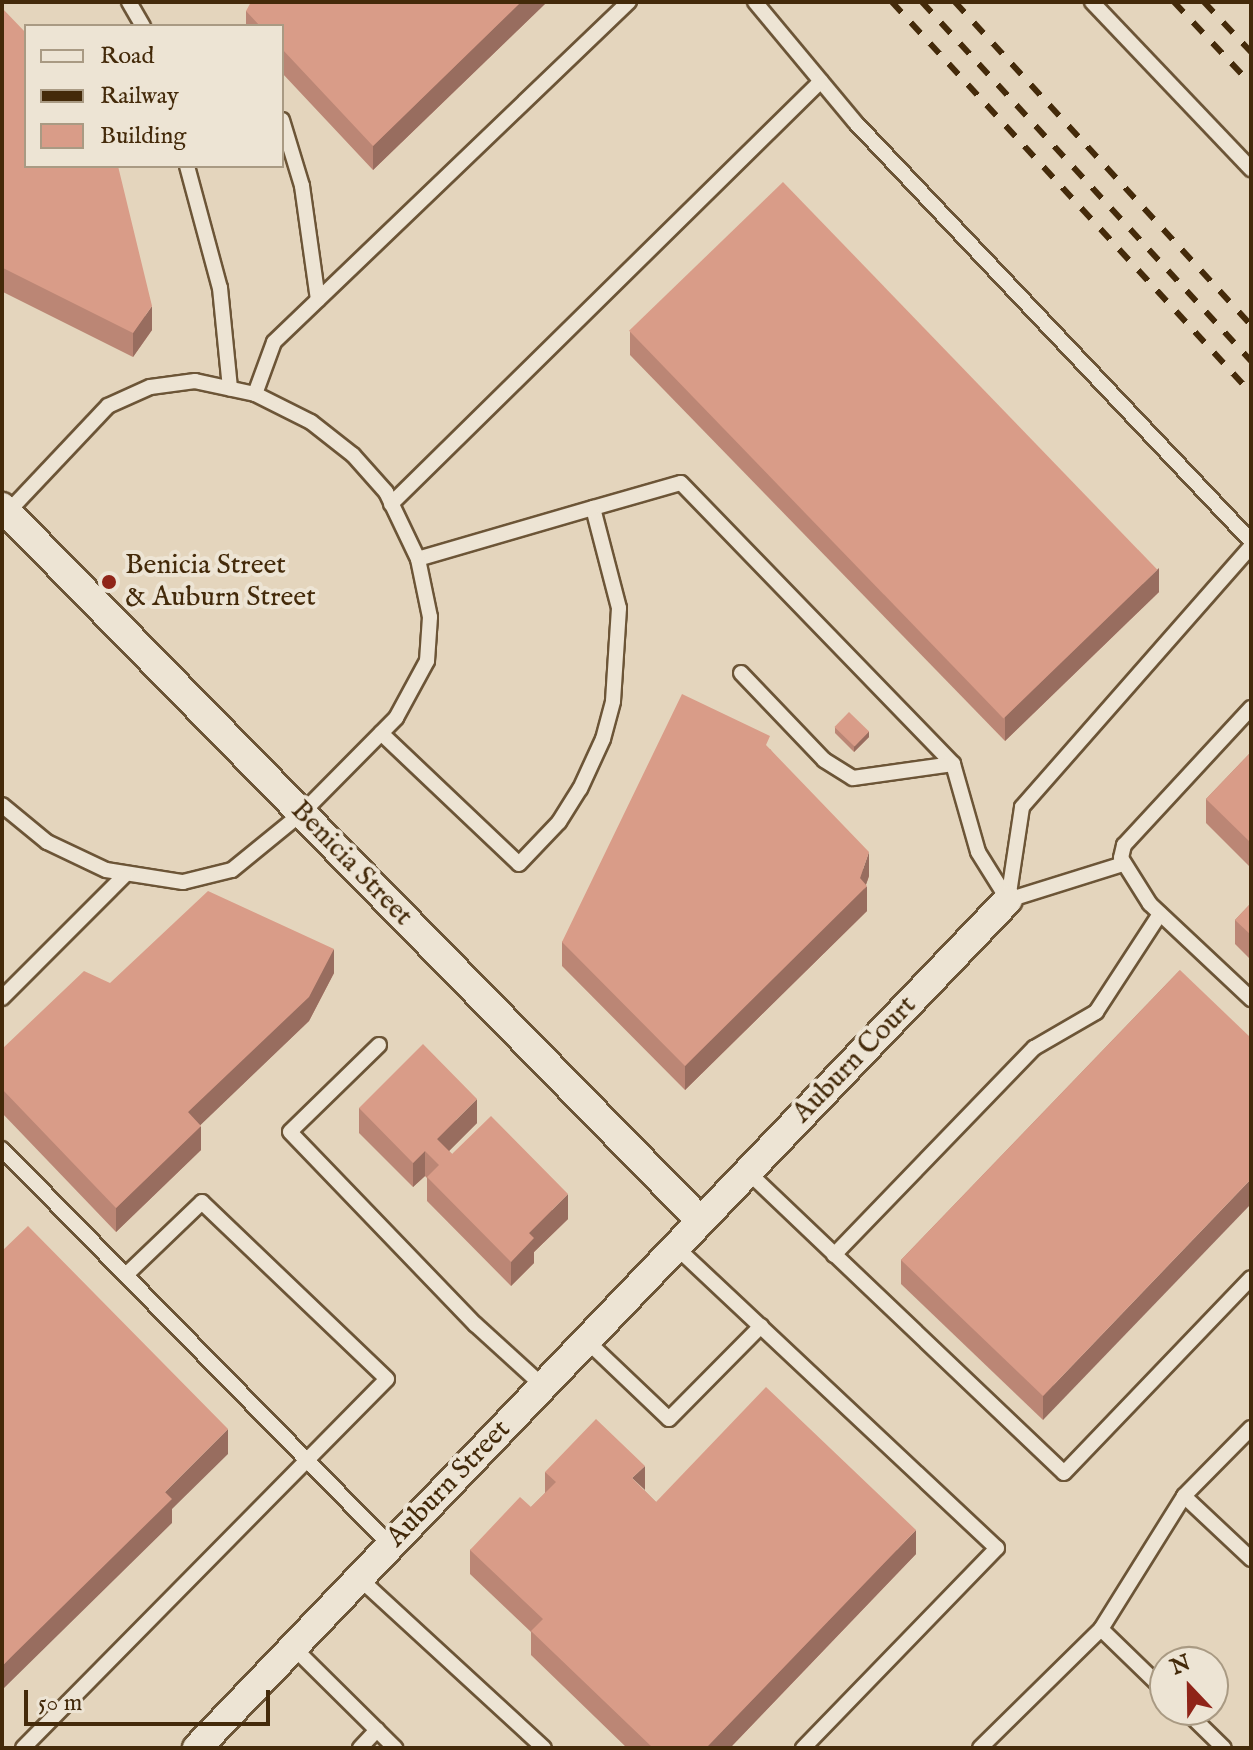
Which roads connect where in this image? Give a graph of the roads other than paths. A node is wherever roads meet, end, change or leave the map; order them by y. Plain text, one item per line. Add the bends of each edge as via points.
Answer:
1 (129, 2) edge
2 (629, 2) edge
3 (755, 2) edge
4 (1092, 2) edge
5 (142, 24) edge
6 (821, 81) junction
7 (284, 127) edge
8 (188, 168) edge
9 (1251, 169) edge
10 (318, 300) junction
11 (230, 389) junction
12 (255, 394) junction
13 (391, 504) junction
14 (593, 508) junction
15 (4, 513) edge
16 (1251, 543) edge
17 (418, 559) junction
18 (741, 673) dead end
19 (1251, 708) edge
20 (381, 733) junction
21 (953, 764) junction
22 (2, 805) edge
23 (302, 813) junction
24 (1123, 864) junction
25 (126, 874) junction
26 (1008, 900) junction
27 (1160, 914) junction
28 (2, 998) edge
29 (1251, 999) edge
30 (379, 1045) dead end
31 (3, 1152) edge
32 (748, 1172) junction
33 (701, 1221) junction
34 (676, 1247) junction
35 (834, 1255) junction
36 (126, 1275) junction
37 (1251, 1278) edge
38 (761, 1326) junction
39 (587, 1341) junction
40 (543, 1386) junction
41 (1251, 1428) edge
42 (307, 1461) junction
43 (1184, 1496) junction
44 (390, 1545) junction
45 (1251, 1559) edge
46 (359, 1578) junction
47 (1101, 1629) junction
48 (293, 1647) junction
49 (1149, 1676) edge
50 (1201, 1726) edge
51 (377, 1730) junction
52 (23, 1748) edge
53 (197, 1748) edge
54 (360, 1748) edge
55 (395, 1748) edge
56 (544, 1748) edge
57 (803, 1748) edge
58 (980, 1748) edge
59 (1224, 1748) edge

1 - 5 lane
2 - 10 lane
3 - 6 lane
4 - 9 lane
6 - 13 lane
6 - 16 lane
7 - 10 lane via 302,186
8 - 11 lane via 220,288
10 - 12 lane via 274,342
11 - 12 lane
11 - 15 lane via 195,381 150,387 108,406
12 - 13 lane via 311,422 353,455
13 - 17 lane
14 - 17 lane
14 - 20 lane via 619,608 613,701 603,739 559,822 519,864
14 - 21 lane via 681,483
15 - 23 street, Benicia Street
16 - 26 lane via 1022,807
17 - 20 lane via 430,617 427,661 415,689
18 - 21 lane via 824,760 853,778
19 - 24 lane via 1124,845
20 - 23 lane
21 - 26 lane via 978,852
22 - 25 lane via 47,842
23 - 25 lane via 232,870 215,877 183,882
23 - 33 street, Benicia Street
24 - 26 lane
24 - 27 lane
25 - 28 lane
26 - 32 street, Auburn Court
27 - 29 lane
27 - 35 lane via 1096,1012 1034,1048
30 - 40 lane via 290,1132 476,1325
31 - 36 lane
32 - 33 street, Auburn Court
32 - 35 lane
33 - 34 street, Auburn Street
34 - 38 lane
34 - 39 street, Auburn Street
35 - 37 lane via 1064,1473
36 - 42 lane
36 - 42 lane via 202,1202 387,1379
38 - 39 lane via 669,1419
38 - 57 lane via 997,1548
39 - 40 street, Auburn Street
40 - 44 street, Auburn Street
41 - 43 lane
42 - 44 lane
42 - 52 lane
43 - 45 lane
43 - 47 lane
44 - 46 street, Auburn Street
46 - 48 street, Auburn Street
46 - 56 lane
47 - 49 lane
47 - 58 lane
48 - 51 lane
48 - 53 street, Auburn Street
50 - 59 lane
51 - 54 lane
51 - 55 lane

